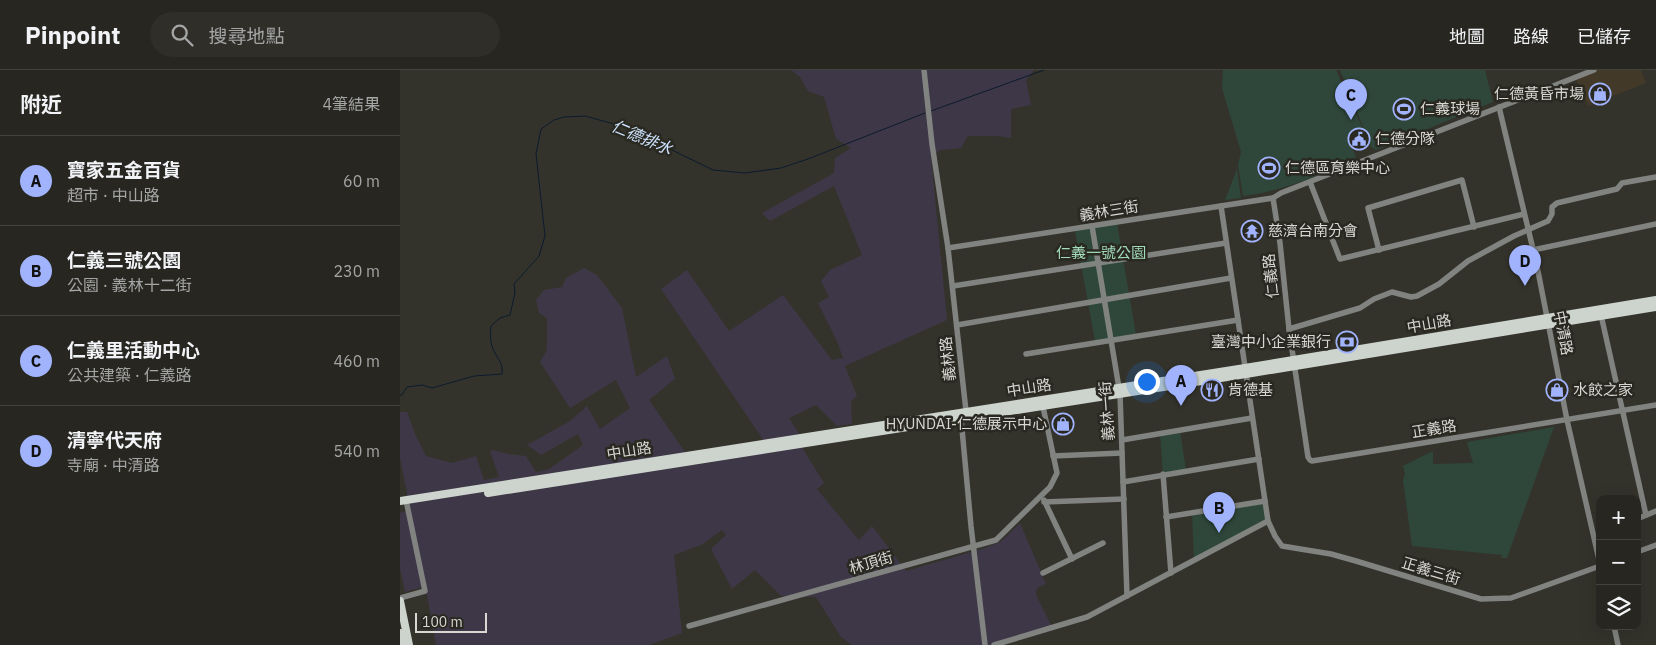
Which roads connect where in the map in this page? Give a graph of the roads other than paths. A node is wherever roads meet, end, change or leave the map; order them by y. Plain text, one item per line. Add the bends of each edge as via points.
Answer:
1 (924, 70) edge
2 (1594, 70) edge
3 (1499, 107) junction
4 (1656, 177) edge
5 (1310, 182) junction
6 (1273, 198) junction
7 (1220, 206) junction
8 (1524, 214) junction
9 (1656, 224) edge
10 (1092, 226) junction
11 (1474, 226) junction
12 (1528, 231) junction
13 (1226, 243) junction
14 (948, 248) junction
15 (1379, 250) junction
16 (1533, 250) junction
17 (1098, 263) junction
18 (1231, 278) junction
19 (953, 286) junction
20 (1104, 300) junction
21 (1656, 300) edge
22 (1656, 306) edge
23 (1601, 316) junction
24 (1238, 320) junction
25 (1548, 321) junction
26 (957, 325) junction
27 (1289, 329) junction
28 (1111, 341) junction
29 (1026, 354) dead end
30 (1294, 363) junction
31 (1246, 371) junction
32 (1120, 391) junction
33 (1042, 403) junction
34 (1656, 405) edge
35 (1623, 410) junction
36 (966, 412) junction
37 (961, 418) junction
38 (1252, 418) junction
39 (1568, 420) junction
40 (1122, 440) junction
41 (1122, 453) junction
42 (1053, 456) junction
43 (1258, 459) junction
44 (1163, 474) junction
45 (1123, 482) junction
46 (1044, 493) junction
47 (1124, 499) junction
48 (1265, 501) junction
49 (1044, 502) junction
50 (403, 503) edge
51 (1656, 511) edge
52 (1646, 515) junction
53 (1166, 517) junction
54 (1641, 517) edge
55 (1268, 521) junction
56 (1596, 531) edge
57 (1104, 543) dead end
58 (1656, 544) edge
59 (973, 547) junction
60 (1641, 550) edge
61 (1072, 559) junction
62 (1596, 566) edge
63 (1170, 573) junction
64 (1044, 574) dead end
65 (1127, 596) junction
66 (400, 599) edge
67 (689, 626) dead end
68 (1615, 630) edge
69 (400, 633) edge
70 (402, 645) edge
71 (409, 645) edge
72 (984, 645) edge
73 (994, 645) edge
74 (1618, 645) edge

1 - 14 street, 義林路
2 - 3 street
3 - 5 street
3 - 8 street, 中清路
4 - 12 street via 1622,183 1617,189 1557,203 1552,207 1548,221
5 - 6 street
5 - 15 street via 1340,259
6 - 7 street, 義林三街
6 - 27 street, 仁義路
7 - 10 street, 義林三街
7 - 13 street
8 - 11 street
8 - 12 street, 中清路
9 - 16 street
10 - 14 street, 義林三街
10 - 17 street, 義林一街
11 - 15 street
11 - 15 street via 1462,180 1368,208
12 - 16 street, 中清路
12 - 27 street via 1468,262 1417,296 1392,292 1360,308
13 - 17 street
13 - 18 street
14 - 19 street, 義林路
16 - 25 street, 中清路
17 - 19 street
17 - 20 street, 義林一街
18 - 20 street
18 - 24 street
19 - 26 street, 義林路
20 - 26 street
20 - 28 street, 義林一街
21 - 25 main road, 中山路
22 - 23 main road, 中山路
23 - 25 main road, 中山路
23 - 35 street
24 - 28 street
24 - 31 street
25 - 30 main road, 中山路
25 - 39 street, 中清路
26 - 36 street, 義林路
27 - 30 street, 仁義路
28 - 29 street
28 - 32 street, 義林一街
30 - 31 main road, 中山路
30 - 39 street, 正義路 via 1308,457 1312,461
31 - 32 main road, 中山路
31 - 38 street
32 - 33 main road, 中山路
32 - 40 street, 義林一街
33 - 36 main road, 中山路
33 - 37 main road, 中山路
33 - 42 street, 林頂街
34 - 35 street, 正義路
35 - 39 street, 正義路
35 - 52 street
36 - 37 street
36 - 50 main road, 中山路
37 - 50 main road, 中山路
37 - 59 street
38 - 40 street
38 - 43 street
39 - 56 street, 中清路
40 - 41 street, 義林一街
41 - 42 street
41 - 45 street, 義林一街
42 - 46 street, 林頂街 via 1057,473
43 - 44 street
43 - 48 street
44 - 45 street
44 - 53 street
45 - 47 street, 義林一街
46 - 49 street
46 - 59 street, 林頂街 via 996,540
47 - 49 street
47 - 65 street, 義林一街
48 - 53 street
48 - 55 street
49 - 61 street
50 - 66 street via 424,591
51 - 52 street
52 - 54 street
53 - 63 street
55 - 62 street, 正義三街 via 1282,546 1356,560 1481,599 1511,598
55 - 63 street
57 - 61 street
58 - 60 street
59 - 67 street, 林頂街
59 - 72 street
61 - 64 street
63 - 65 street
65 - 73 street via 1087,617
66 - 71 main road
68 - 74 street
69 - 70 main road

